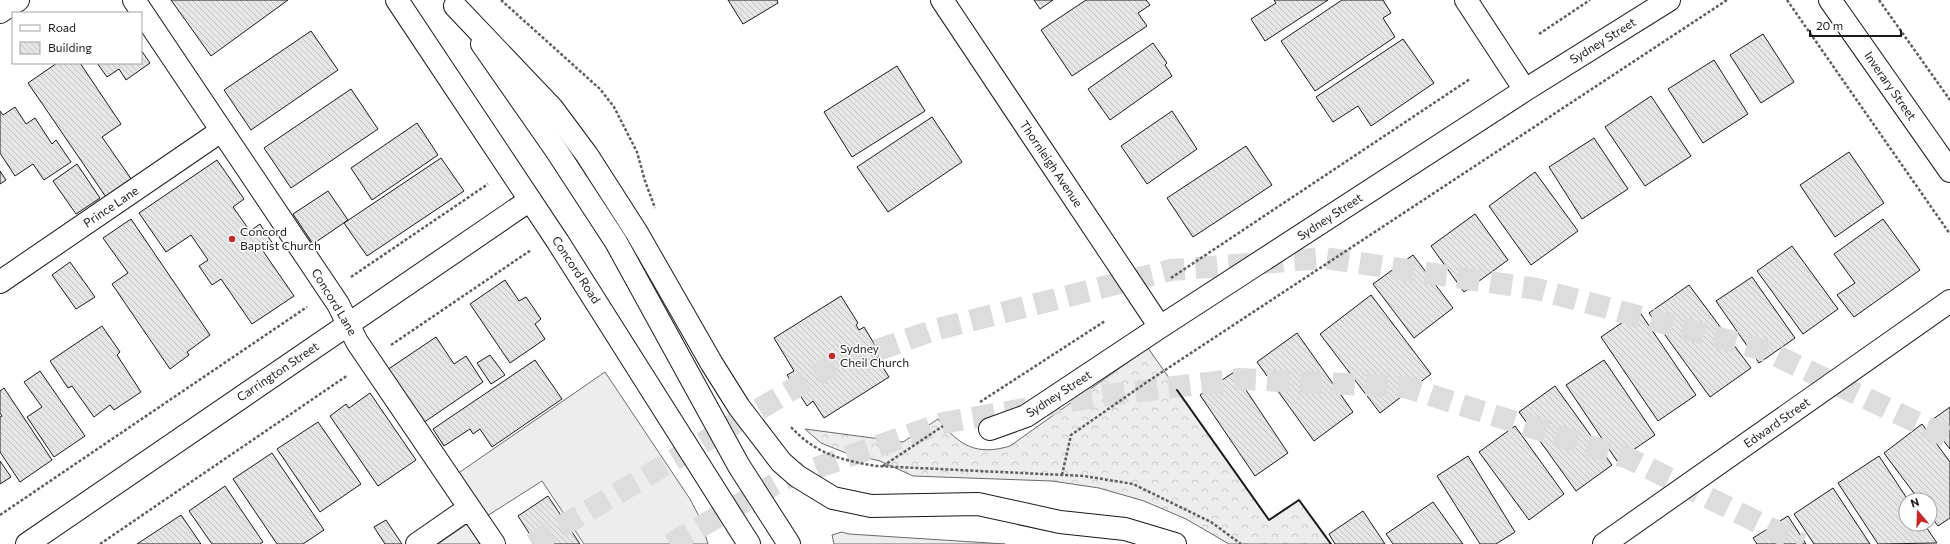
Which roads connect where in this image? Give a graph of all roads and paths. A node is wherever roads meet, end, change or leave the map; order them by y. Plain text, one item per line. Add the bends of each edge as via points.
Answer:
1 (18, 0) edge
2 (134, 0) edge
3 (397, 0) edge
4 (501, 0) edge
5 (942, 0) edge
6 (1466, 0) edge
7 (1590, 0) edge
8 (1669, 0) edge
9 (1727, 0) edge
10 (1787, 0) edge
11 (1830, 0) edge
12 (1879, 0) edge
13 (453, 3) edge
14 (0, 12) edge
15 (1539, 34) dead end
16 (1470, 79) dead end
17 (1525, 90) junction
18 (1950, 100) edge
19 (222, 131) junction
20 (1950, 171) edge
21 (491, 181) dead end
22 (530, 200) junction
23 (656, 209) dead end
24 (1950, 234) edge
25 (533, 249) dead end
26 (1171, 278) dead end
27 (0, 282) edge
28 (329, 292) junction
29 (1950, 302) edge
30 (1105, 321) dead end
31 (347, 324) junction
32 (1160, 327) junction
33 (370, 360) junction
34 (976, 404) dead end
35 (790, 426) dead end
36 (943, 426) dead end
37 (990, 429) dead end
38 (883, 466) junction
39 (1062, 475) junction
40 (469, 508) junction
41 (0, 515) edge
42 (1060, 522) junction
43 (747, 542) edge
44 (26, 544) edge
45 (100, 544) edge
46 (417, 544) edge
47 (494, 544) edge
48 (789, 544) edge
49 (1126, 544) edge
50 (1175, 544) edge
51 (1241, 544) edge
52 (1604, 544) edge

1 - 14 main road
2 - 19 main road, Concord Lane
3 - 22 main road, Concord Road
4 - 23 path via 600,89 614,107 637,152
5 - 32 main road, Thornleigh Avenue
6 - 17 main road
7 - 15 path
8 - 17 main road, Sydney Street
9 - 39 path via 1147,382 1071,435
10 - 24 path
11 - 20 main road, Inverary Street
12 - 18 path
13 - 42 main road via 552,108 587,155 637,234 739,407 781,462 797,476 833,498 871,506 978,504
13 - 48 main road via 556,150 616,242 739,466
16 - 26 path
17 - 32 main road, Sydney Street
19 - 27 main road, Prince Lane
19 - 28 main road, Concord Lane
21 - 28 path
22 - 31 main road, Carrington Street
22 - 43 main road, Concord Road
25 - 33 path
28 - 31 main road, Concord Lane
28 - 41 path
29 - 52 main road, Edward Street
30 - 34 path
31 - 33 main road, Concord Lane
31 - 44 main road, Carrington Street
32 - 37 main road, Sydney Street via 1026,416
33 - 40 main road, Concord Lane
33 - 45 path
35 - 38 path via 803,440 822,452 846,461
36 - 38 path
38 - 39 path
39 - 51 path via 1133,484 1211,522
40 - 46 main road
40 - 47 main road, Concord Lane
42 - 49 main road
42 - 50 main road via 1125,529

